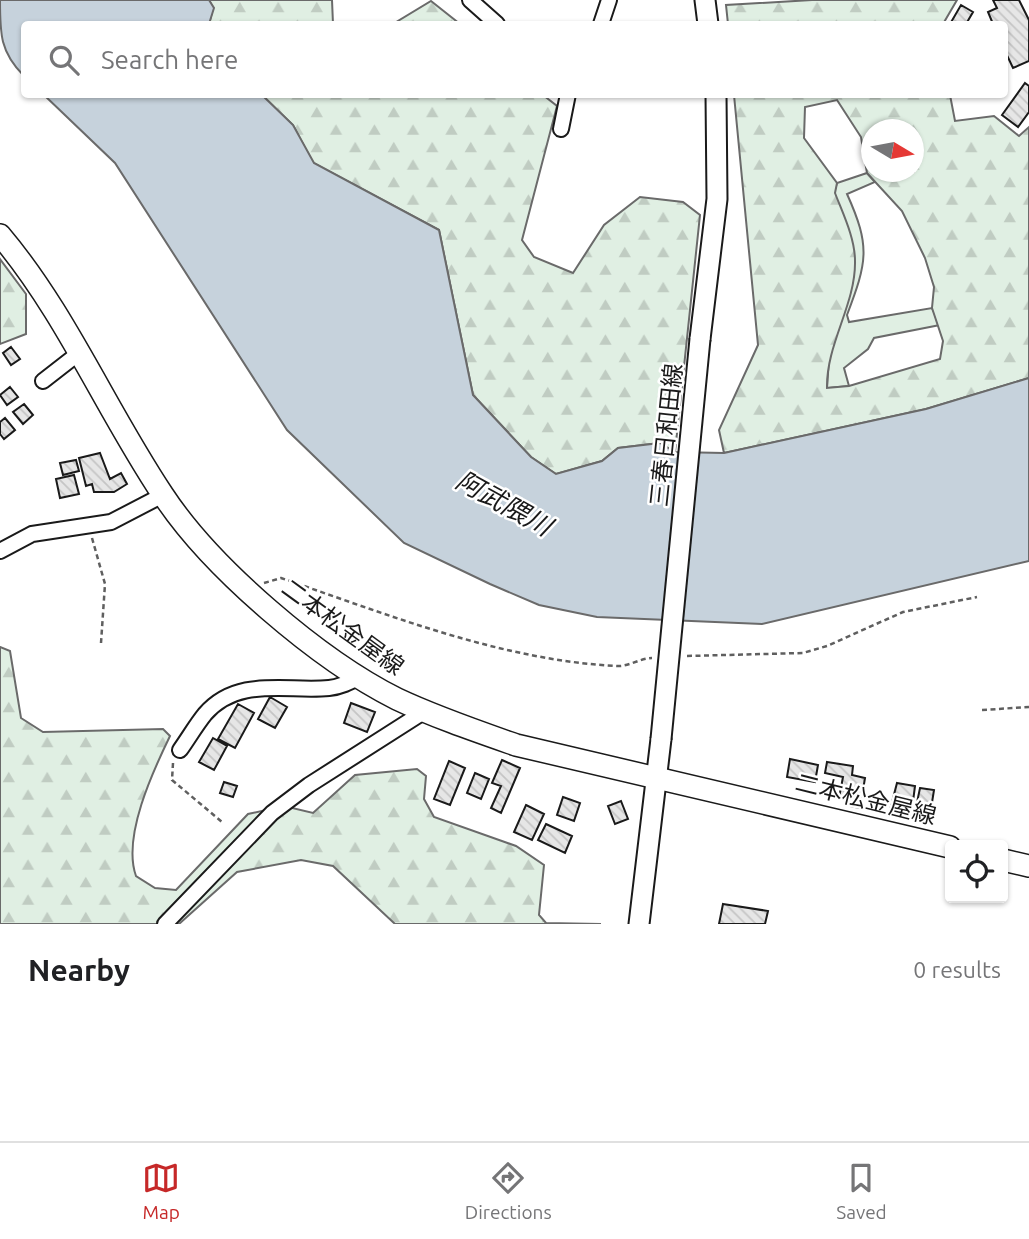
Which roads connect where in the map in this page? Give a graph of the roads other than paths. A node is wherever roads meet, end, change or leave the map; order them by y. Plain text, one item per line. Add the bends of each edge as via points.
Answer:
1 (470, 0) edge
2 (608, 0) edge
3 (705, 0) edge
4 (494, 21) edge
5 (602, 21) edge
6 (708, 21) edge
7 (567, 98) edge
8 (716, 98) edge
9 (562, 130) dead end
10 (0, 235) edge
11 (79, 353) junction
12 (43, 381) dead end
13 (163, 495) junction
14 (0, 551) edge
15 (360, 677) junction
16 (425, 711) junction
17 (180, 750) road end
18 (657, 780) junction
19 (945, 846) edge
20 (1008, 861) edge
21 (1029, 866) edge
22 (165, 924) edge
23 (639, 924) edge

1 - 4 street
2 - 5 street
3 - 6 main road
7 - 9 street
8 - 18 main road, 三春日和田線, bridge via 717,199
10 - 11 main road, 二本松金屋線 via 20,258
11 - 12 street
11 - 13 main road, 二本松金屋線
13 - 14 street via 111,522 32,534
13 - 15 main road, 二本松金屋線 via 219,563 306,639
15 - 16 main road, 二本松金屋線
15 - 17 street via 328,688 243,691 221,700 206,713
16 - 18 main road, 二本松金屋線 via 516,745
16 - 22 street via 272,813
18 - 19 main road, 二本松金屋線
18 - 23 main road, 三春日和田線
20 - 21 main road

